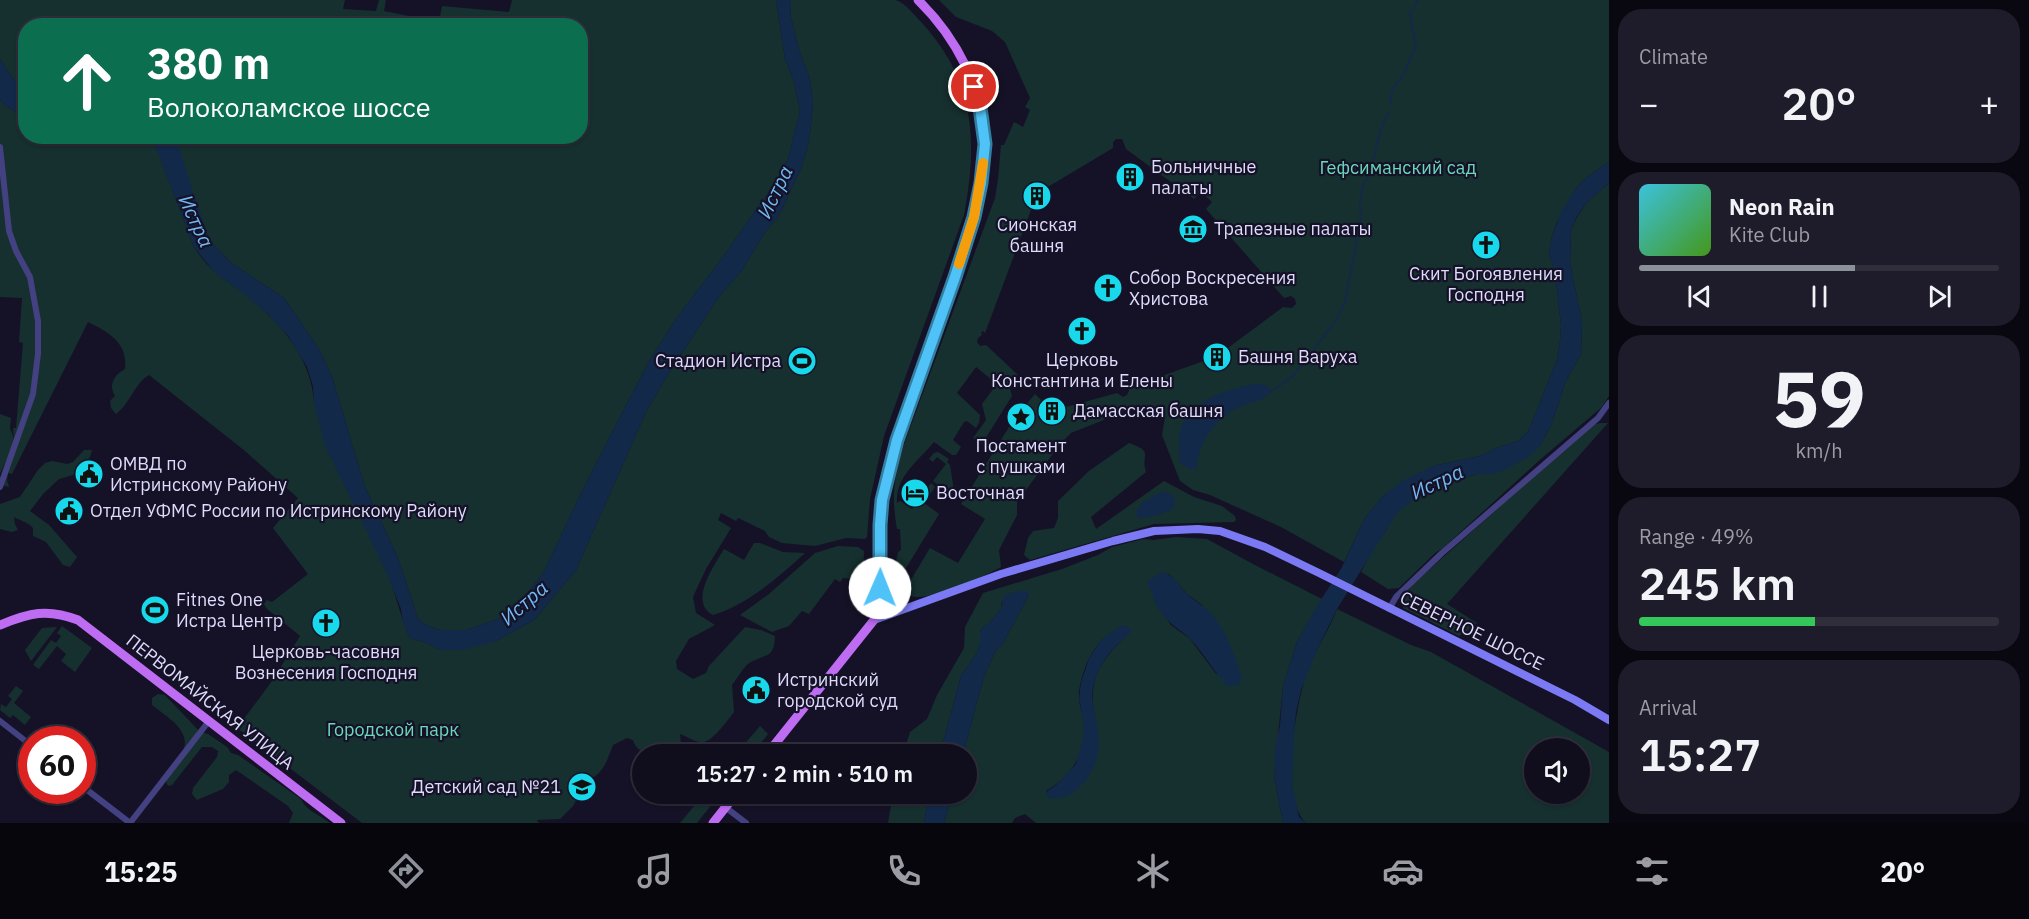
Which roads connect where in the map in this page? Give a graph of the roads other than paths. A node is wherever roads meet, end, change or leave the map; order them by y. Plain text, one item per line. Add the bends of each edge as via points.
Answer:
1 (918, 0) edge
2 (0, 147) edge
3 (1609, 403) edge
4 (0, 487) edge
5 (1389, 609) junction
6 (874, 620) junction
7 (0, 625) edge
8 (1609, 720) edge
9 (0, 721) edge
10 (209, 721) junction
11 (18, 735) edge
12 (775, 744) edge
13 (96, 797) edge
14 (728, 804) edge
15 (725, 807) junction
16 (130, 823) edge
17 (341, 823) edge
18 (713, 823) edge
19 (746, 823) edge

1 - 6 main road via 948,34 967,68 980,107 985,144 974,217 897,440 882,500 879,599
2 - 4 street via 9,231 30,277 38,321 38,354 33,394
3 - 5 street via 1599,418 1443,553 1396,597
5 - 6 main road, СЕВЕРНОЕ ШОССЕ via 1265,547 1220,531 1198,529 1154,531 1113,541 1001,574
5 - 8 main road, СЕВЕРНОЕ ШОССЕ
6 - 12 main road
7 - 10 main road, ПЕРВОМАЙСКАЯ УЛИЦА via 41,612 78,620
9 - 11 street
10 - 16 street
10 - 17 main road, ПЕРВОМАЙСКАЯ УЛИЦА
13 - 16 street
14 - 15 main road
15 - 18 main road
15 - 19 street

